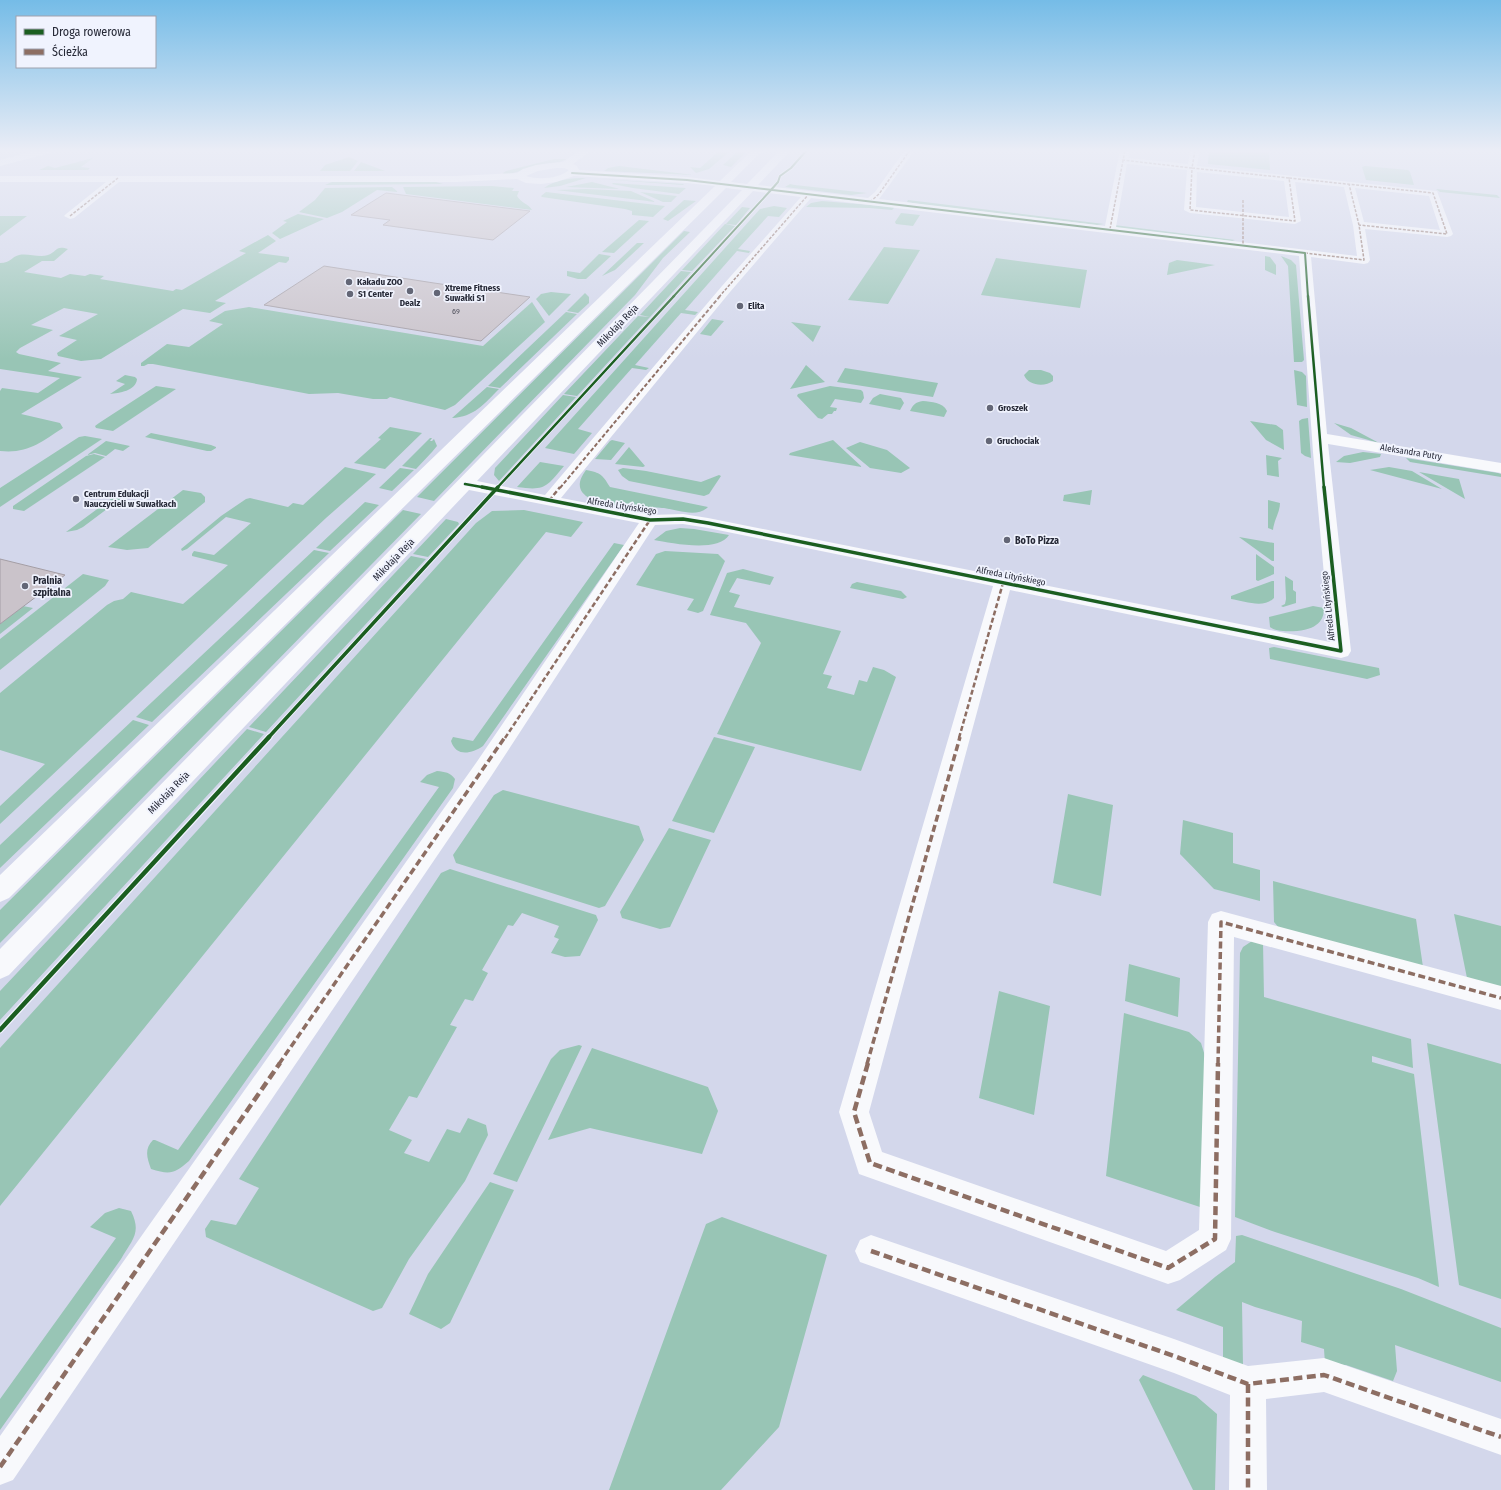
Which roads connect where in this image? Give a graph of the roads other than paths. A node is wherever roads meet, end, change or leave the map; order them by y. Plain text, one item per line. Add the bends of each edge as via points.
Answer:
1 (688, 220) edge
2 (719, 220) edge
3 (787, 220) edge
4 (1026, 220) edge
5 (1112, 220) edge
6 (1242, 220) edge
7 (1279, 220) edge
8 (1295, 220) edge
9 (1358, 220) edge
10 (1442, 220) edge
11 (1359, 224) junction
12 (1110, 229) junction
13 (1243, 246) junction
14 (1305, 254) junction
15 (1320, 438) junction
16 (1501, 468) edge
17 (465, 484) junction
18 (550, 501) junction
19 (650, 520) junction
20 (1003, 582) junction
21 (0, 891) edge
22 (0, 967) edge
23 (1501, 998) edge
24 (870, 1251) dead end
25 (1248, 1384) junction
26 (1501, 1437) edge
27 (0, 1467) edge
28 (1248, 1490) edge

1 - 21 street
2 - 17 street, Mikołaja Reja
3 - 18 street
4 - 12 street
5 - 12 street
6 - 13 street
7 - 8 street
9 - 11 street
10 - 11 street via 1447,234
11 - 14 street via 1364,260
12 - 13 street
13 - 14 street
14 - 15 street, Alfreda Lityńskiego
15 - 16 street, Aleksandra Putry
15 - 20 street, Alfreda Lityńskiego via 1341,651
17 - 18 street, Alfreda Lityńskiego
17 - 22 street, Mikołaja Reja
18 - 19 street, Alfreda Lityńskiego
19 - 20 street, Alfreda Lityńskiego via 708,523
19 - 27 street via 484,769
20 - 23 street via 854,1112 870,1163 1168,1268 1215,1239 1221,922
24 - 25 street
25 - 26 street via 1324,1375
25 - 28 street

